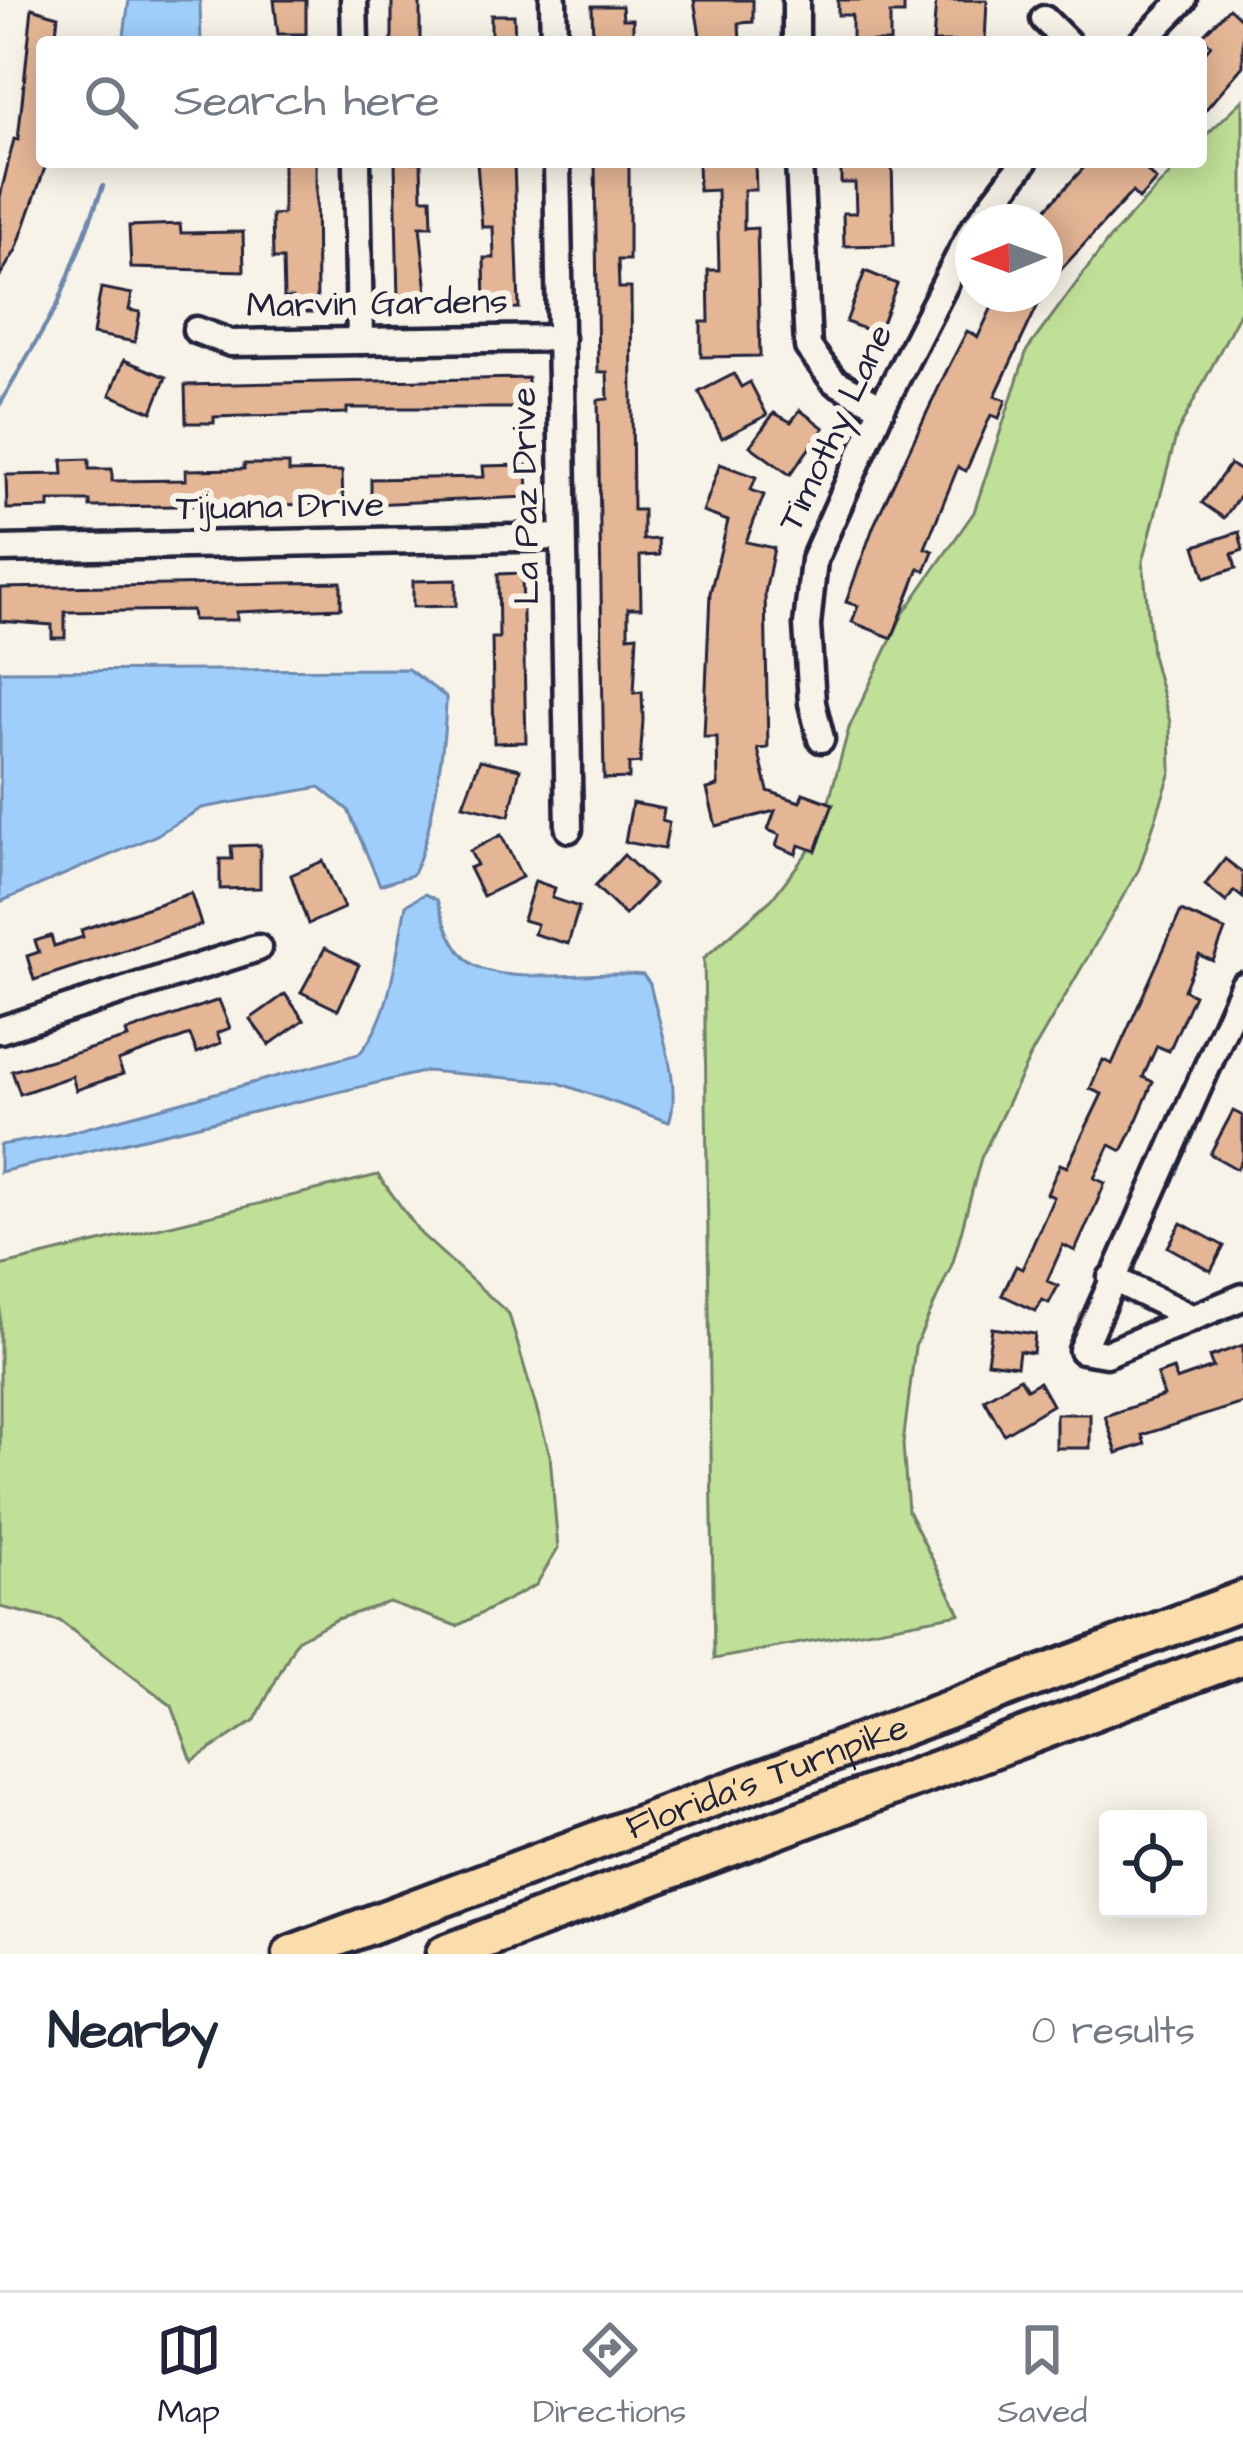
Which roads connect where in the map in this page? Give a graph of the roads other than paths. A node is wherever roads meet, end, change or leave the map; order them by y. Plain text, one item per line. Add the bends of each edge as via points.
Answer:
1 (354, 0) edge
2 (553, 0) edge
3 (796, 0) edge
4 (1183, 0) edge
5 (1044, 19) dead end
6 (355, 36) edge
7 (554, 36) edge
8 (796, 36) edge
9 (1061, 36) edge
10 (1148, 36) edge
11 (357, 168) edge
12 (557, 168) edge
13 (799, 168) edge
14 (1020, 168) edge
15 (992, 204) edge
16 (955, 265) edge
17 (196, 330) dead end
18 (561, 338) junction
19 (360, 341) junction
20 (882, 407) junction
21 (562, 538) junction
22 (0, 549) edge
23 (821, 739) dead end
24 (569, 829) dead end
25 (258, 948) dead end
26 (1243, 986) edge
27 (0, 1030) edge
28 (1111, 1278) junction
29 (1243, 1297) edge
30 (1191, 1317) junction
31 (1243, 1600) edge
32 (1243, 1655) edge
33 (292, 1954) edge
34 (445, 1954) edge

1 - 6 street
2 - 7 street
3 - 8 street
4 - 10 street
5 - 9 street
11 - 19 street
12 - 18 street, La Paz Drive
13 - 20 street via 808,346 834,381
14 - 15 street
16 - 20 street, Timothy Lane
17 - 19 street, Marvin Gardens via 231,343
18 - 19 street, Marvin Gardens
18 - 21 street, La Paz Drive
20 - 23 street, Timothy Lane via 808,587
21 - 22 street, Tijuana Drive
21 - 24 street, La Paz Drive
25 - 27 street
26 - 28 street
28 - 30 street
28 - 30 street via 1082,1350 1106,1354
29 - 30 street
31 - 33 highway, Florida's Turnpike
32 - 34 highway, Florida's Turnpike

